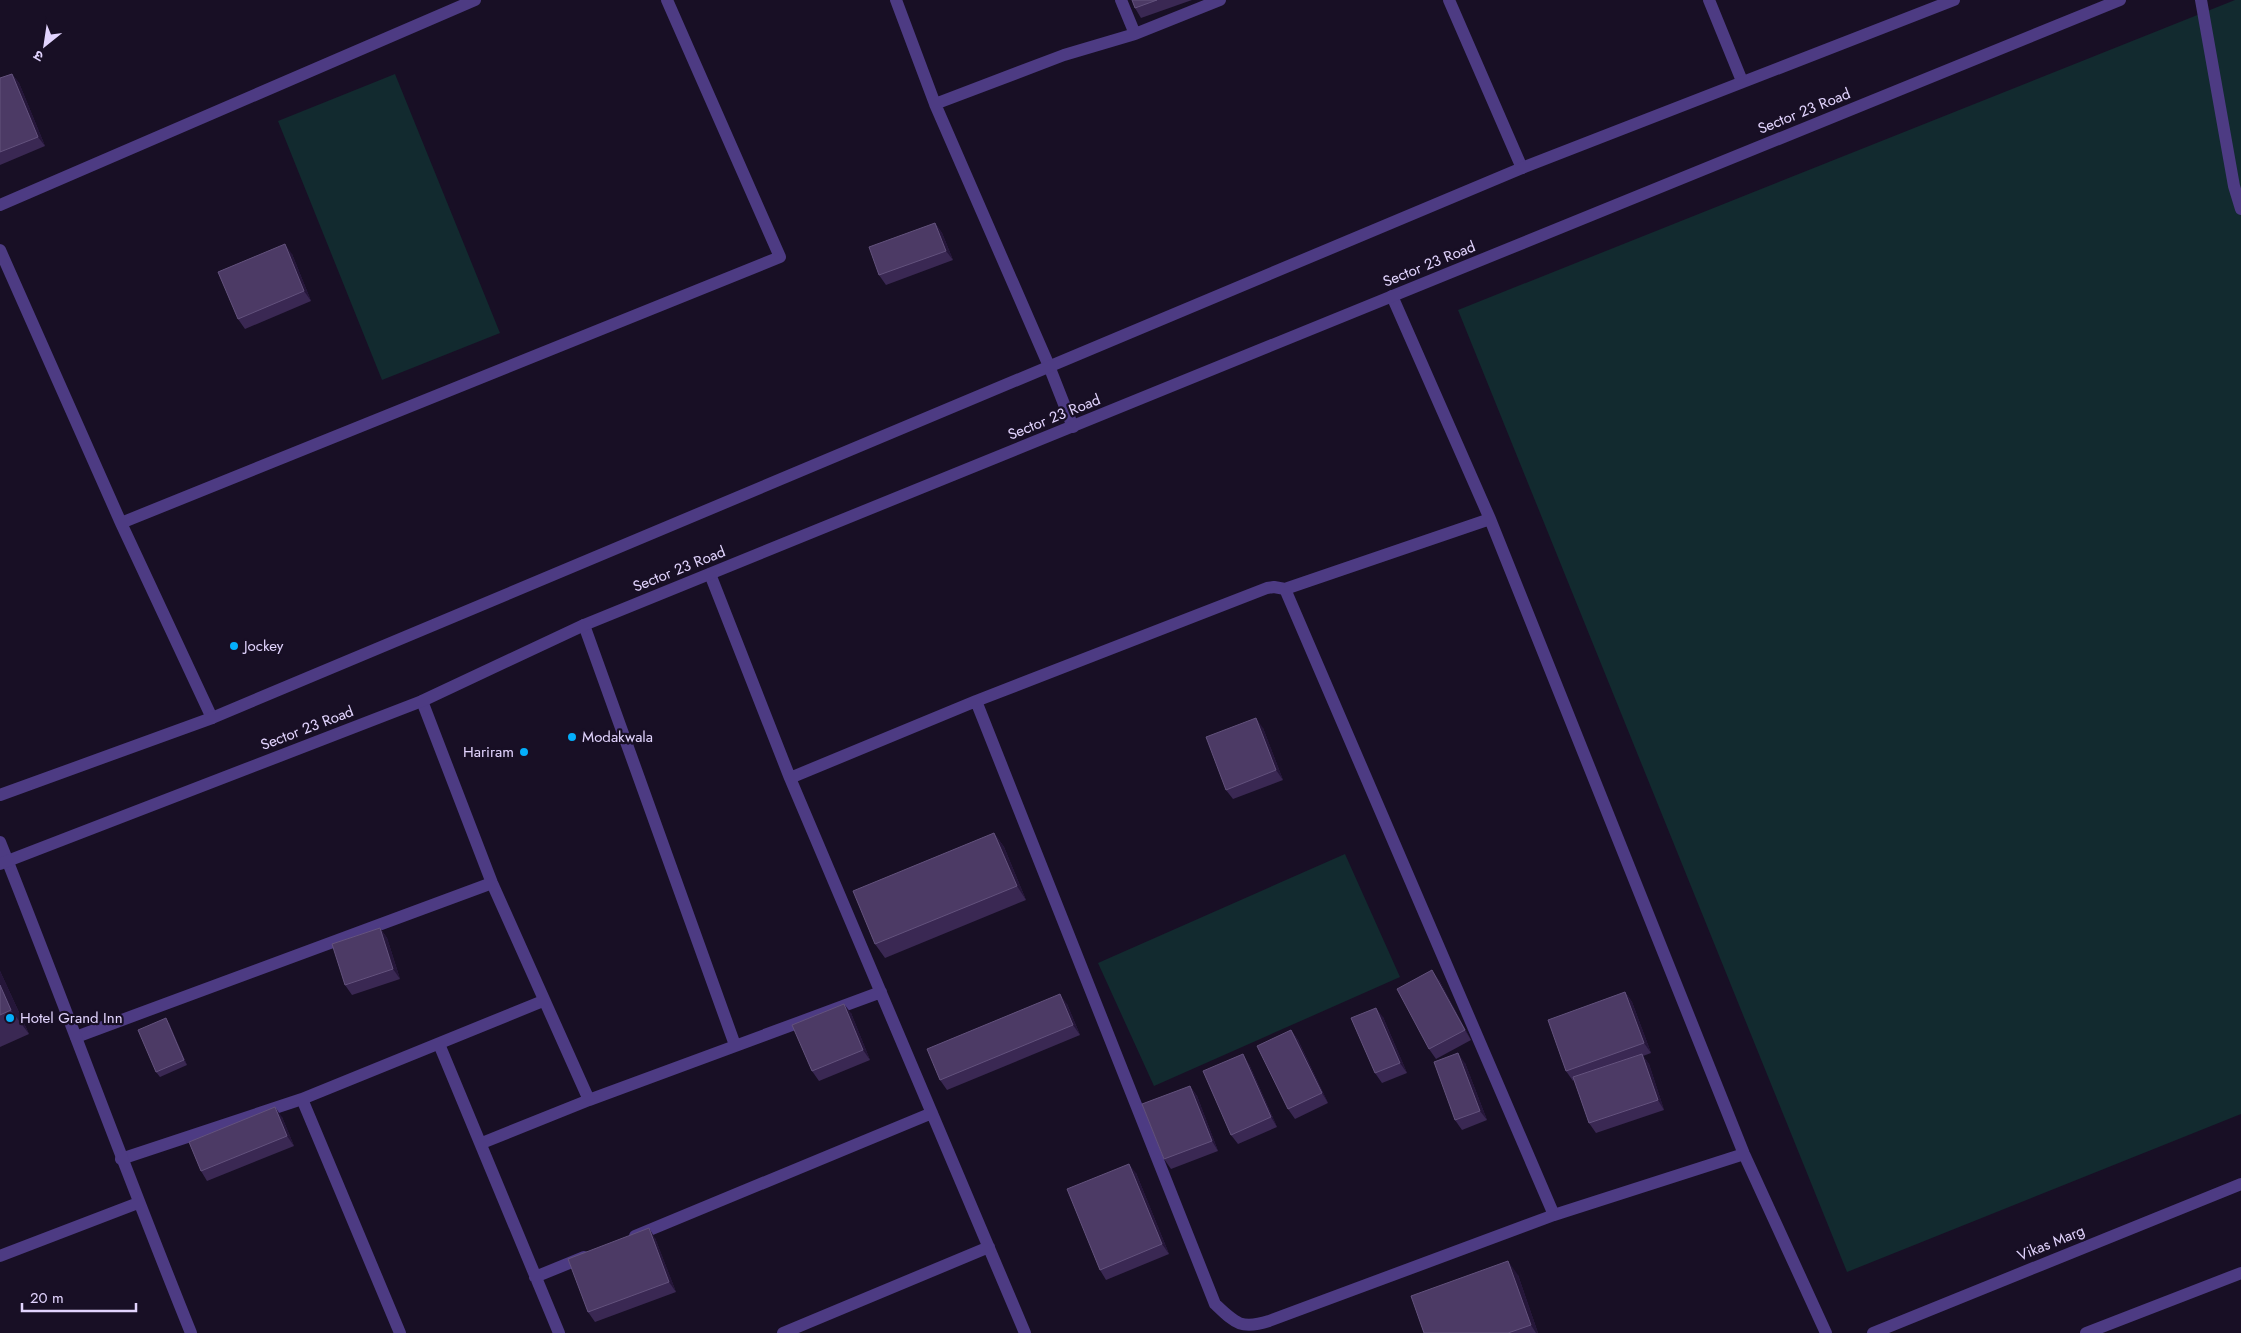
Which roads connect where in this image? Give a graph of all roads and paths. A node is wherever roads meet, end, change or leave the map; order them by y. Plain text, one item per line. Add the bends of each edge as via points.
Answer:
1 (475, 0) edge
2 (667, 0) edge
3 (896, 0) edge
4 (1120, 0) edge
5 (1220, 0) edge
6 (1450, 0) edge
7 (1709, 0) edge
8 (1954, 0) edge
9 (2120, 0) edge
10 (2201, 0) edge
11 (1135, 34) junction
12 (1742, 81) junction
13 (935, 104) junction
14 (1522, 168) junction
15 (0, 205) edge
16 (2241, 209) edge
17 (0, 250) edge
18 (1392, 296) junction
19 (1049, 366) junction
20 (1073, 427) junction
21 (1490, 519) junction
22 (121, 523) junction
23 (710, 574) junction
24 (1285, 589) junction
25 (584, 625) junction
26 (422, 701) junction
27 (976, 701) junction
28 (212, 718) junction
29 (790, 778) junction
30 (0, 796) edge
31 (0, 842) edge
32 (4, 862) edge
33 (492, 883) junction
34 (881, 992) junction
35 (543, 1002) junction
36 (76, 1037) junction
37 (439, 1044) junction
38 (735, 1046) junction
39 (302, 1099) junction
40 (589, 1100) junction
41 (932, 1113) junction
42 (482, 1142) junction
43 (1744, 1154) junction
44 (121, 1159) junction
45 (2241, 1184) edge
46 (138, 1203) junction
47 (1554, 1215) junction
48 (618, 1243) edge
49 (990, 1247) junction
50 (600, 1250) edge
51 (0, 1256) edge
52 (2241, 1273) edge
53 (536, 1277) junction
54 (191, 1333) edge
55 (400, 1333) edge
56 (559, 1333) edge
57 (783, 1333) edge
58 (1025, 1333) edge
59 (1826, 1333) edge
60 (1873, 1333) edge
61 (2086, 1333) edge

1 - 15 street
2 - 22 street via 780,257
3 - 13 street
4 - 11 street
5 - 11 street
6 - 14 street
7 - 12 street
8 - 12 street
9 - 18 street, Sector 23 Road
10 - 16 street via 2234,186
11 - 13 street via 1064,55
12 - 14 street
13 - 19 street
14 - 19 street
17 - 22 street
18 - 20 street, Sector 23 Road
18 - 21 street
19 - 20 street
19 - 28 street
20 - 23 street, Sector 23 Road
21 - 24 street
21 - 43 street
22 - 28 street
23 - 25 street, Sector 23 Road
23 - 29 street
24 - 27 street via 1267,588
24 - 47 street
25 - 26 street, Sector 23 Road
25 - 38 street
26 - 32 street, Sector 23 Road
26 - 33 street
27 - 29 street
27 - 47 street via 1215,1304 1234,1323 1253,1326 1269,1321
28 - 30 street
29 - 34 street
31 - 32 street
32 - 36 street
33 - 35 street
33 - 36 street
34 - 38 street
34 - 41 street
35 - 37 street
35 - 40 street
36 - 44 street
37 - 39 street
37 - 42 street
38 - 40 street
39 - 44 street
39 - 55 street
40 - 42 street
41 - 48 street
41 - 49 street
42 - 53 street
43 - 47 street
43 - 59 street
44 - 46 street
45 - 60 street, Vikas Marg
46 - 51 street
46 - 54 street
49 - 57 street
49 - 58 street
50 - 53 street
52 - 61 street
53 - 56 street

